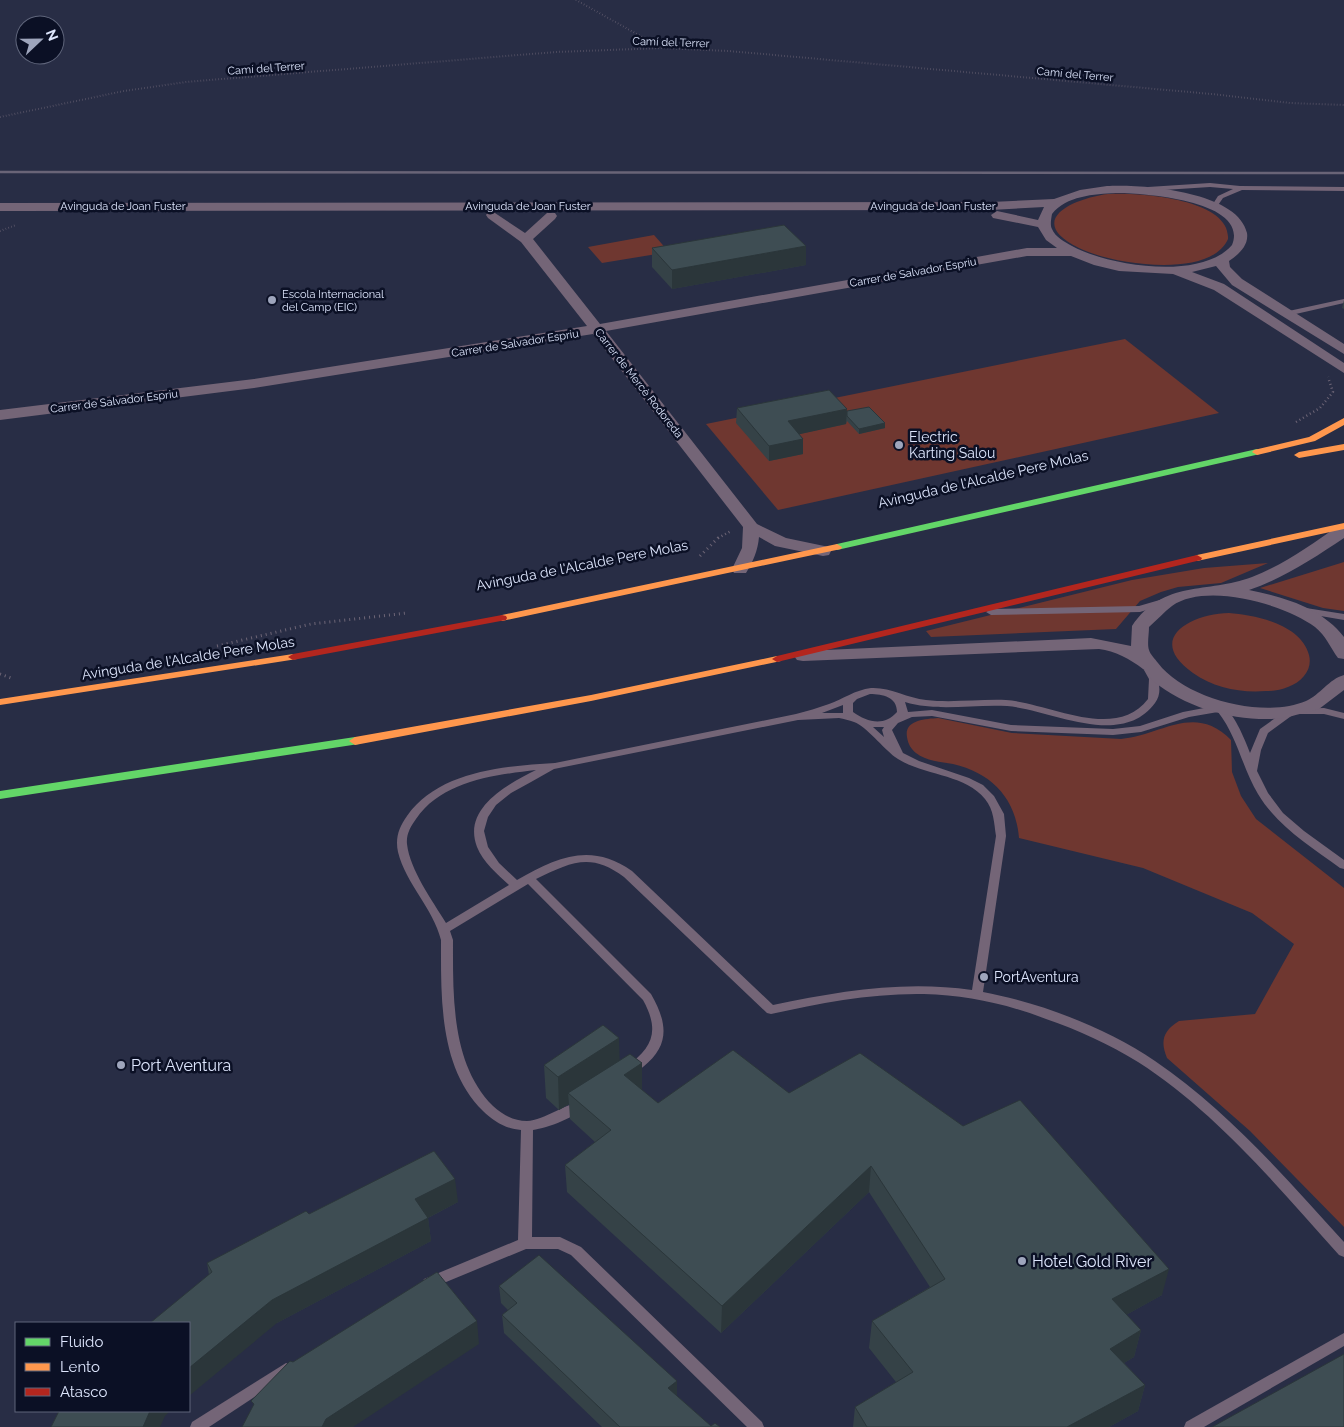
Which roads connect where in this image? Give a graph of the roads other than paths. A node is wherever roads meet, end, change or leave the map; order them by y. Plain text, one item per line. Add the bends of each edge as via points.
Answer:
1 (1240, 188) junction
2 (1344, 189) edge
3 (1147, 190) junction
4 (1057, 203) junction
5 (0, 206) edge
6 (1214, 208) junction
7 (492, 215) junction
8 (0, 216) edge
9 (15, 216) junction
10 (551, 216) junction
11 (0, 221) edge
12 (1047, 230) junction
13 (526, 239) junction
14 (1026, 252) junction
15 (1073, 252) junction
16 (1222, 259) junction
17 (1170, 270) junction
18 (1344, 301) edge
19 (1287, 314) junction
20 (597, 329) junction
21 (1344, 350) edge
22 (1344, 369) edge
23 (0, 415) edge
24 (1344, 421) edge
25 (1344, 447) edge
26 (1292, 457) dead end
27 (751, 527) junction
28 (1344, 528) edge
29 (823, 551) junction
30 (740, 569) junction
31 (1198, 593) junction
32 (1171, 599) junction
33 (1284, 604) junction
34 (960, 614) junction
35 (1344, 617) edge
36 (1344, 654) edge
37 (787, 657) junction
38 (1144, 662) junction
39 (1344, 681) edge
40 (892, 695) junction
41 (852, 697) junction
42 (0, 702) edge
43 (1011, 704) junction
44 (1220, 708) junction
45 (1292, 711) junction
46 (1344, 716) edge
47 (798, 717) junction
48 (895, 720) junction
49 (859, 721) junction
50 (1006, 727) junction
51 (899, 755) junction
52 (555, 766) junction
53 (1253, 770) junction
54 (0, 795) edge
55 (1344, 865) edge
56 (529, 878) junction
57 (516, 886) junction
58 (444, 929) junction
59 (977, 995) junction
60 (619, 1078) edge
61 (586, 1100) edge
62 (527, 1126) junction
63 (525, 1243) junction
64 (1344, 1251) edge
65 (416, 1289) edge
66 (1344, 1339) edge
67 (301, 1360) edge
68 (197, 1427) edge
69 (757, 1427) edge
70 (1191, 1427) edge

1 - 2 lane
1 - 3 lane via 1210,185
1 - 6 lane via 1220,197
3 - 4 street, Avinguda de Joan Fuster via 1116,188 1088,192
3 - 6 street, Avinguda de Joan Fuster via 1194,199
4 - 5 street, Avinguda de Joan Fuster via 991,206
4 - 12 street via 1046,214
6 - 16 street, Avinguda de Joan Fuster via 1232,220 1240,234 1237,248
7 - 9 street, Avinguda de Joan Fuster
7 - 10 street, Avinguda de Joan Fuster
7 - 13 street, Carrer de Mercè Rodoreda
8 - 9 street, Avinguda de Joan Fuster
9 - 11 street
10 - 12 street, Avinguda de Joan Fuster via 995,215 1018,218
10 - 13 street
12 - 14 street, Carrer de Salvador Espriu
12 - 15 street, Avinguda de Joan Fuster
13 - 20 street, Carrer de Mercè Rodoreda
14 - 15 street, Carrer de Salvador Espriu
14 - 20 street, Carrer de Salvador Espriu
15 - 17 street, Avinguda de Joan Fuster via 1110,265
16 - 17 street
16 - 19 street via 1228,274
17 - 22 street via 1220,287
18 - 19 lane
19 - 21 street
20 - 23 street, Carrer de Salvador Espriu via 288,379
20 - 27 street, Carrer de Mercè Rodoreda
24 - 29 street, Avinguda de l'Alcalde Pere Molas via 1312,439
25 - 26 street
27 - 29 street, Carrer de Mercè Rodoreda via 781,542
27 - 30 street via 750,548
28 - 31 street via 1300,562 1248,585
28 - 34 street via 1147,569
29 - 30 street, Avinguda de l'Alcalde Pere Molas
30 - 42 street, Avinguda de l'Alcalde Pere Molas via 435,631 241,666
31 - 32 street
31 - 33 street via 1226,592
32 - 34 lane via 1140,609
32 - 38 street via 1151,611 1139,626 1137,644
33 - 35 lane
33 - 36 street via 1329,630
34 - 37 street
37 - 38 street via 1091,643 1126,649
37 - 54 street via 360,742
38 - 43 lane via 1154,679 1153,699 1139,716 1107,723 1093,722
38 - 44 street via 1162,681
39 - 45 street via 1334,694 1316,704
40 - 41 lane via 875,690
40 - 43 lane via 923,704
40 - 48 lane via 903,710
41 - 47 lane
41 - 49 lane via 848,713
43 - 50 lane via 991,711 994,720
44 - 45 street via 1261,713
44 - 50 lane via 1128,731
44 - 53 lane via 1239,734
45 - 46 lane via 1324,711
45 - 53 lane via 1264,731 1256,750
47 - 49 lane via 839,715
47 - 52 lane
48 - 49 lane via 879,725
48 - 50 lane via 910,714 932,712
48 - 51 lane via 887,730
49 - 51 lane
51 - 59 lane via 915,764 972,782 991,798 998,810 1001,836
52 - 57 lane via 500,794 486,810 479,829 483,850 496,870
52 - 58 lane via 524,768 459,782 428,799 410,817 401,843
53 - 55 lane via 1262,792 1278,815
56 - 57 lane
56 - 59 lane via 575,859 594,858 611,862 628,874 771,1010 854,994 934,991
56 - 60 lane via 647,997 655,1010 659,1038 646,1058
57 - 58 lane
58 - 62 lane via 450,1021 468,1083 476,1098 502,1120
59 - 64 lane via 1056,1018 1126,1049 1151,1064 1230,1132
61 - 62 lane via 552,1122
62 - 63 lane
63 - 65 lane
63 - 69 lane via 560,1243 576,1251
66 - 70 lane
67 - 68 lane

